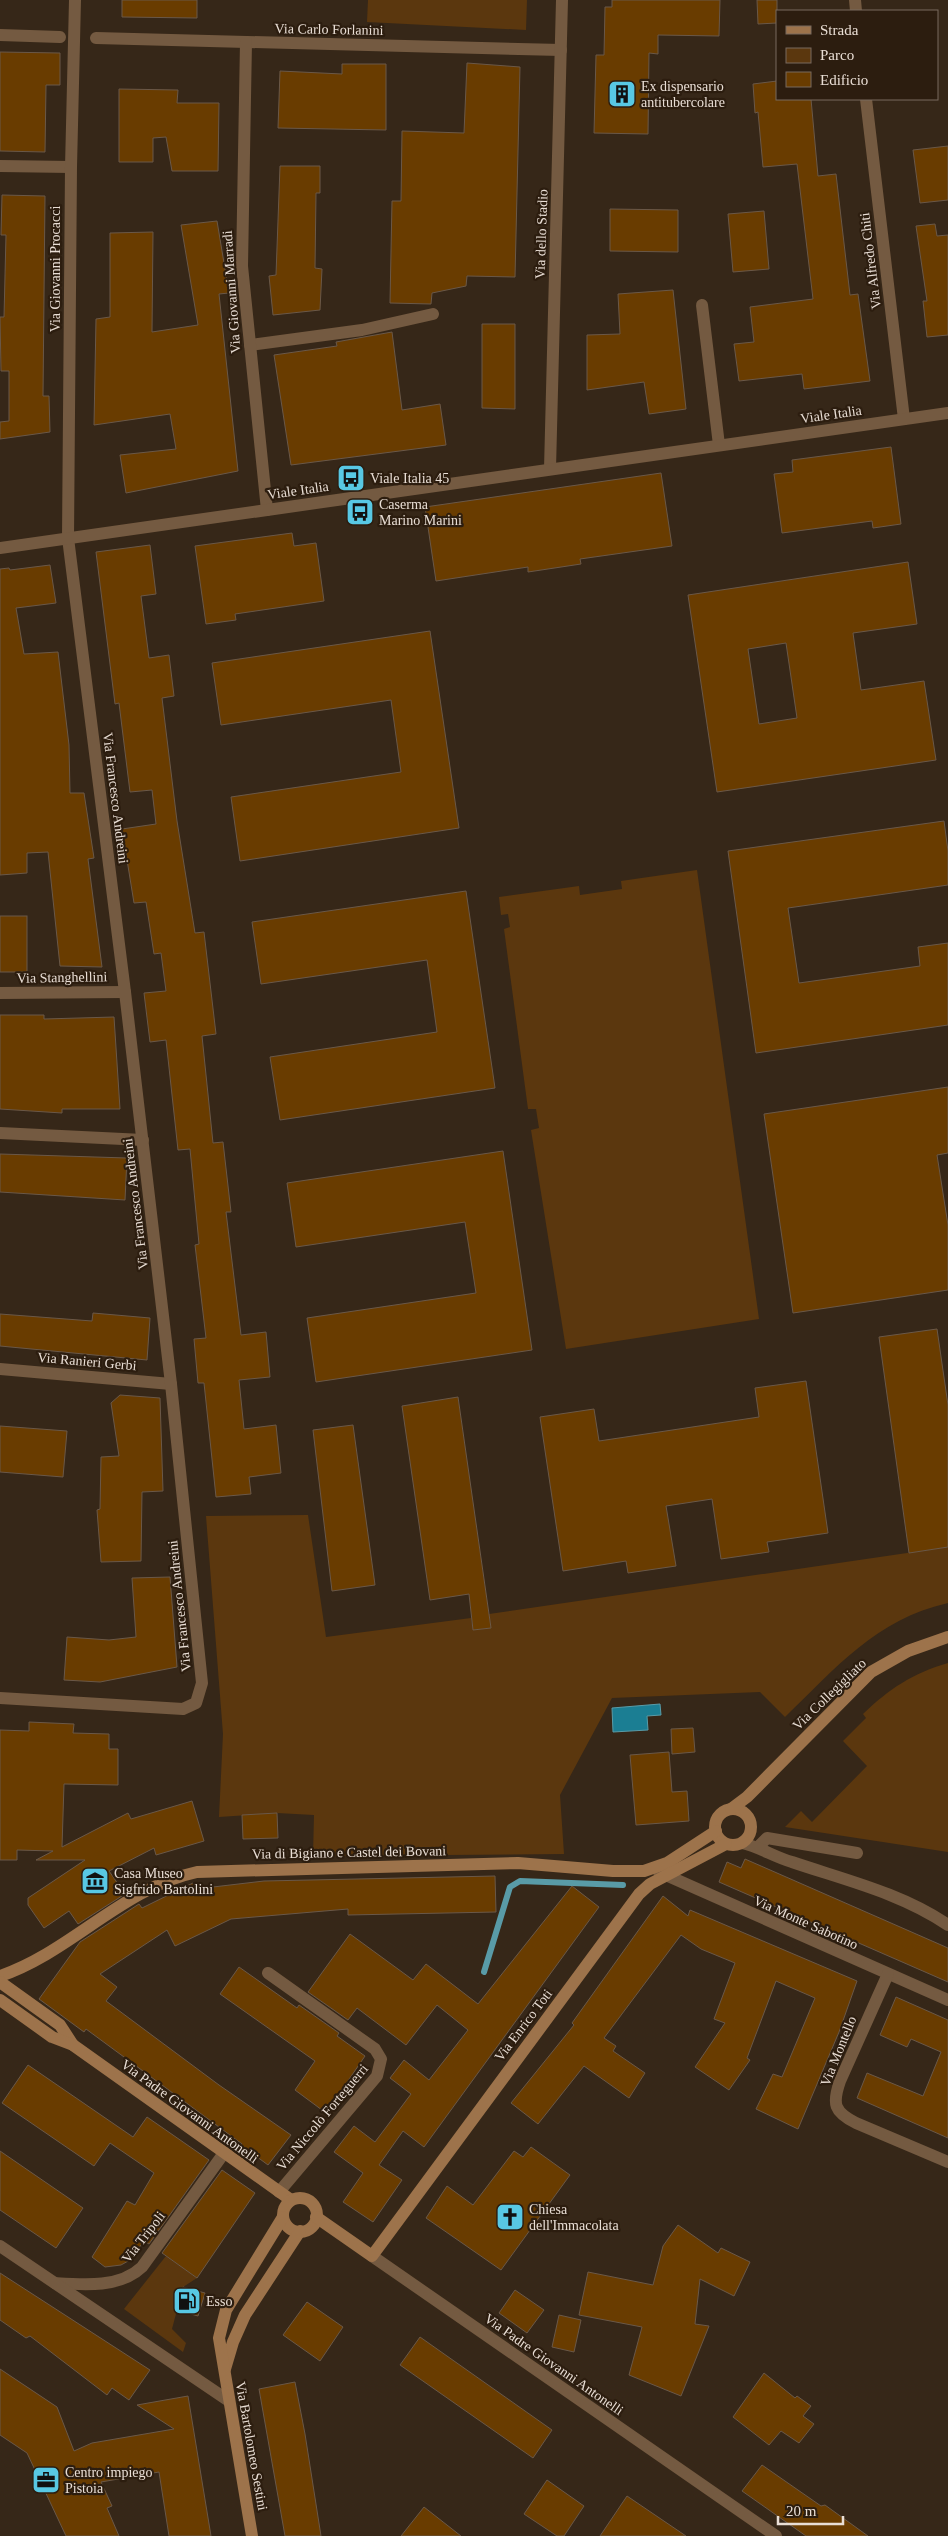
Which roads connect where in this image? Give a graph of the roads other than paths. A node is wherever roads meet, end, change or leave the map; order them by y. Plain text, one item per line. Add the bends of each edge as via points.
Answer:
1 (75, 0) edge
2 (562, 0) edge
3 (0, 36) edge
4 (60, 37) dead end
5 (96, 38) dead end
6 (246, 42) junction
7 (561, 50) junction
8 (866, 100) edge
9 (0, 166) edge
10 (71, 167) junction
11 (702, 305) dead end
12 (433, 314) dead end
13 (250, 345) junction
14 (948, 413) edge
15 (904, 419) junction
16 (719, 445) junction
17 (550, 469) junction
18 (267, 510) junction
19 (68, 538) junction
20 (0, 548) edge
21 (125, 992) junction
22 (0, 993) edge
23 (0, 1133) edge
24 (143, 1140) junction
25 (0, 1369) edge
26 (171, 1384) junction
27 (948, 1637) edge
28 (0, 1698) edge
29 (736, 1810) junction
30 (716, 1831) junction
31 (746, 1839) junction
32 (726, 1844) junction
33 (758, 1847) junction
34 (857, 1853) dead end
35 (652, 1868) junction
36 (665, 1875) junction
37 (948, 1925) edge
38 (268, 1973) dead end
39 (888, 1974) junction
40 (0, 1976) edge
41 (0, 1982) edge
42 (0, 2000) edge
43 (948, 2000) edge
44 (73, 2045) junction
45 (224, 2153) junction
46 (948, 2162) edge
47 (279, 2192) junction
48 (291, 2200) junction
49 (283, 2217) junction
50 (316, 2217) junction
51 (300, 2231) junction
52 (0, 2246) edge
53 (372, 2256) junction
54 (55, 2283) junction
55 (224, 2372) junction
56 (229, 2401) junction
57 (252, 2536) edge
58 (776, 2536) edge

1 - 10 street, Via Giovanni Procacci
2 - 7 street, Via dello Stadio
3 - 4 street
5 - 6 street, Via Carlo Forlanini
6 - 7 street, Via Carlo Forlanini
6 - 13 street, Via Giovanni Marradi via 241,234
7 - 17 street, Via dello Stadio
8 - 15 street, Via Alfredo Chiti
9 - 10 street
10 - 19 street, Via Giovanni Procacci
11 - 16 street
12 - 13 street via 362,330
13 - 18 street, Via Giovanni Marradi
14 - 15 street, Viale Italia
15 - 16 street, Viale Italia
16 - 17 street, Viale Italia
17 - 18 street, Viale Italia
18 - 19 street, Viale Italia
19 - 20 street, Viale Italia
19 - 21 street, Via Francesco Andreini
21 - 22 street, Via Stanghellini
21 - 24 street, Via Francesco Andreini
23 - 24 street
24 - 26 street, Via Francesco Andreini
25 - 26 street, Via Ranieri Gerbi
26 - 28 street, Via Francesco Andreini via 201,1671 200,1694 196,1703 173,1710
27 - 29 main road, Via Collegigliato via 908,1651 870,1672
29 - 30 main road via 719,1816 715,1823
29 - 31 main road via 750,1820 751,1830
30 - 32 main road
30 - 35 main road, Via di Bigiano e Castel dei Bovani via 686,1852
31 - 32 main road
31 - 33 street
32 - 36 main road, Via Enrico Toti
33 - 34 street via 767,1838
33 - 37 street via 779,1858 912,1903
35 - 36 street, Via Monte Sabotino
35 - 40 main road, Via di Bigiano e Castel dei Bovani via 614,1871 518,1863 197,1872 142,1893 39,1960
36 - 39 street, Via Monte Sabotino
36 - 53 main road, Via Enrico Toti via 645,1888 632,1903
38 - 47 street, Via Niccolò Forteguerri via 375,2049 381,2059 377,2076
39 - 43 street, Via Monte Sabotino
39 - 46 street, Via Montello via 840,2081 836,2107 856,2122
41 - 44 main road via 60,2025
42 - 44 main road via 52,2037
44 - 45 main road, Via Padre Giovanni Antonelli
45 - 47 main road, Via Padre Giovanni Antonelli
45 - 54 street, Via Tripoli via 134,2274 113,2283
47 - 48 main road, Via Padre Giovanni Antonelli
48 - 49 main road
48 - 50 main road via 309,2200 316,2209
49 - 51 main road via 291,2229
49 - 55 main road via 222,2319 219,2348
50 - 51 main road via 311,2227
50 - 53 main road, Via Padre Giovanni Antonelli
51 - 55 main road, Via Bartolomeo Sestini via 245,2315 232,2342
52 - 54 street
53 - 58 street, Via Padre Giovanni Antonelli
54 - 56 street
55 - 56 main road, Via Bartolomeo Sestini
56 - 57 main road, Via Bartolomeo Sestini

